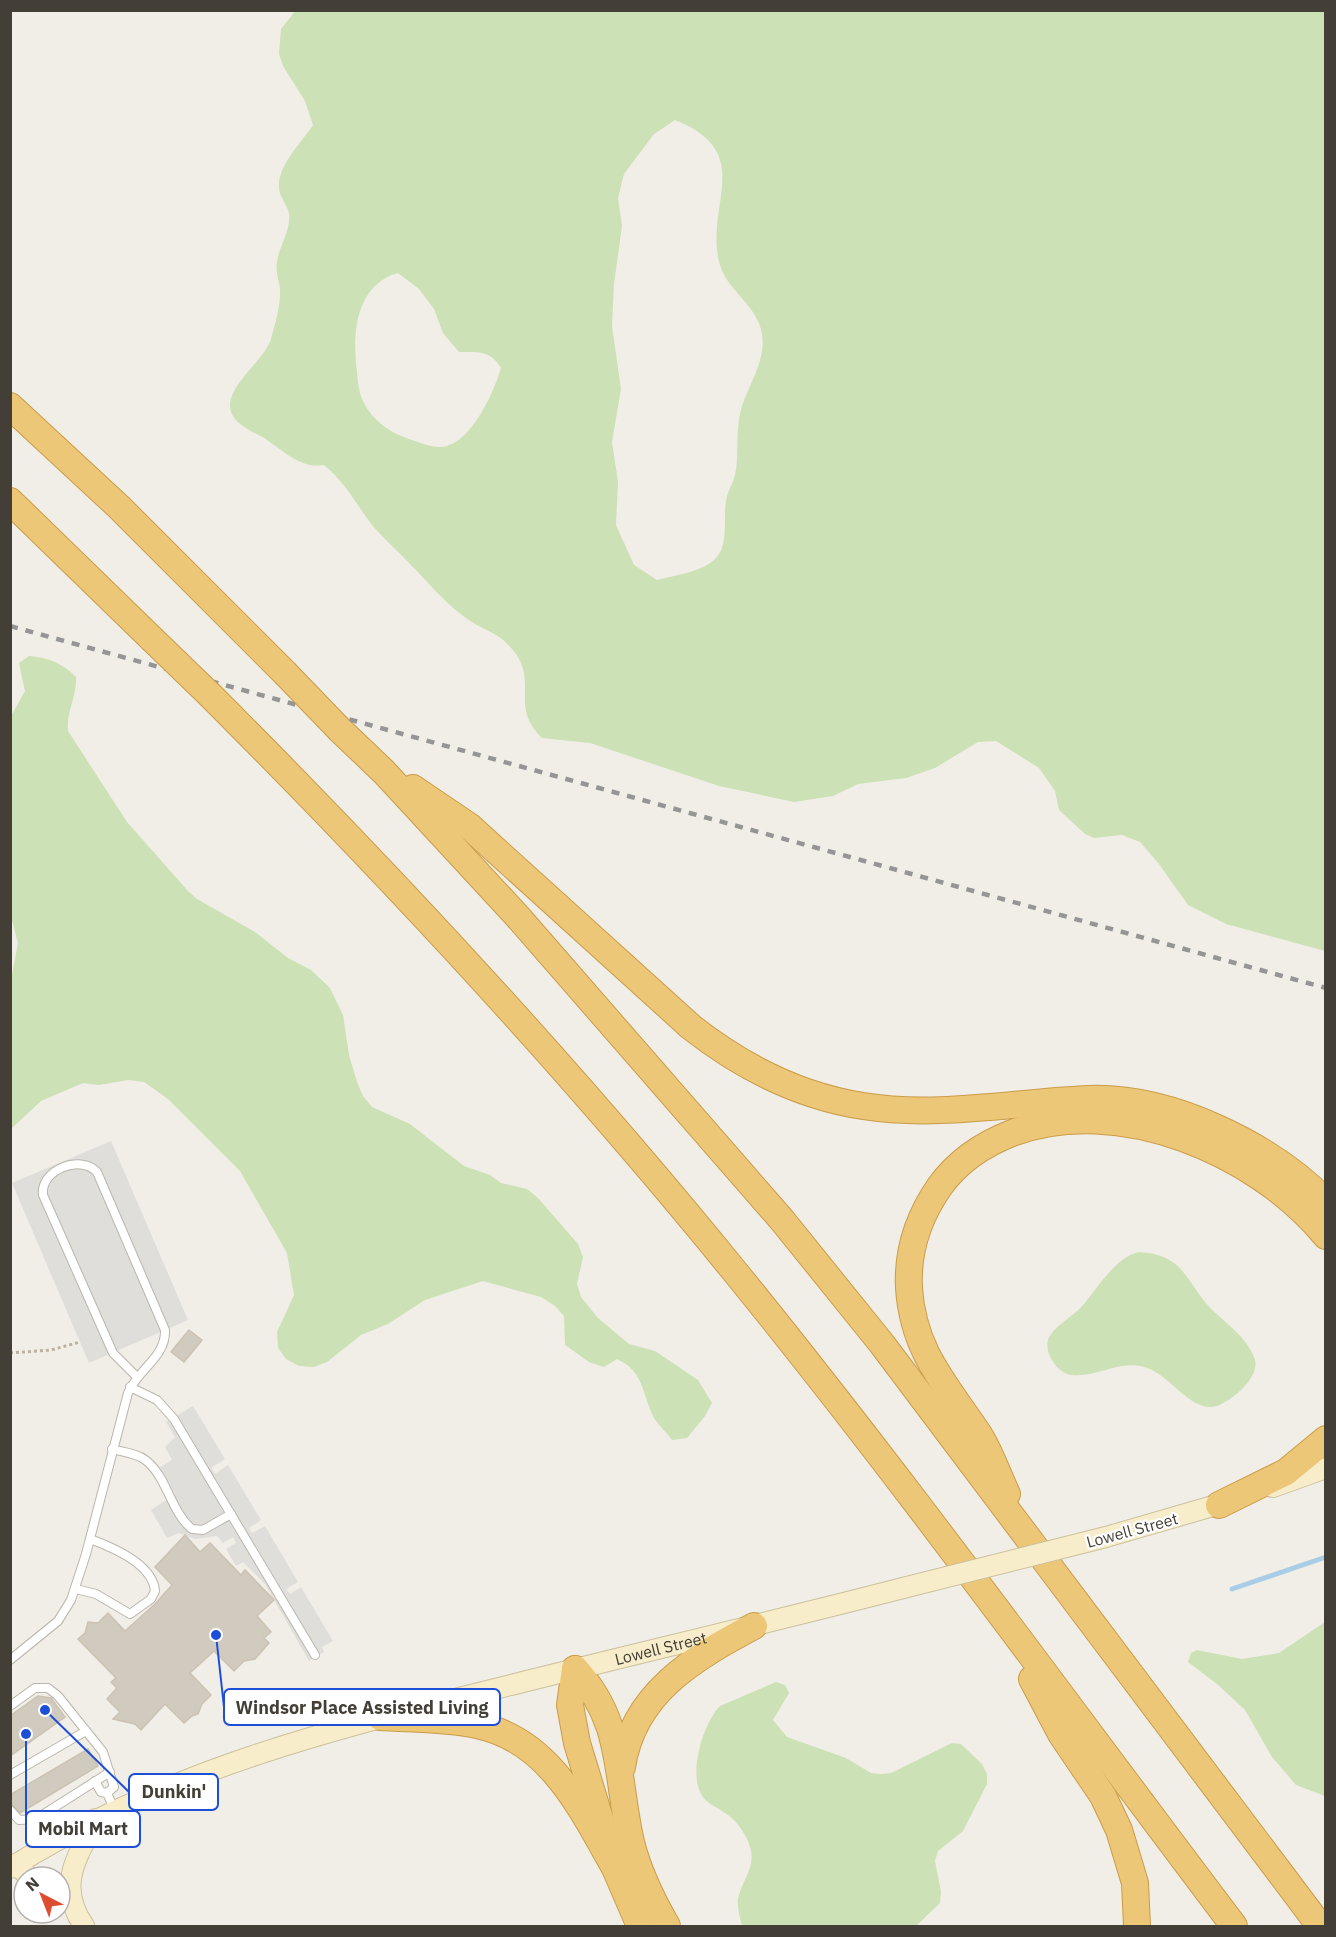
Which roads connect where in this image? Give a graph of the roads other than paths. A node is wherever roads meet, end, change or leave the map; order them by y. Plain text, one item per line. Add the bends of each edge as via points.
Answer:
1 (10, 406) edge
2 (10, 501) edge
3 (369, 758) junction
4 (1326, 1202) edge
5 (1326, 1236) edge
6 (136, 1376) junction
7 (130, 1387) junction
8 (1326, 1439) edge
9 (112, 1449) junction
10 (1326, 1468) edge
11 (1219, 1505) junction
12 (231, 1514) junction
13 (90, 1539) junction
14 (1029, 1540) junction
15 (76, 1588) junction
16 (999, 1615) junction
17 (754, 1626) junction
18 (315, 1655) dead end
19 (10, 1660) edge
20 (575, 1669) junction
21 (10, 1706) edge
22 (380, 1717) junction
23 (86, 1731) junction
24 (110, 1772) junction
25 (10, 1775) edge
26 (621, 1777) junction
27 (95, 1781) junction
28 (111, 1801) junction
29 (10, 1810) edge
30 (96, 1818) junction
31 (24, 1865) edge
32 (615, 1868) junction
33 (84, 1926) edge
34 (640, 1926) edge
35 (667, 1926) edge
36 (1137, 1926) edge
37 (1234, 1926) edge
38 (1320, 1926) edge

1 - 3 highway, bridge via 119,507
2 - 16 highway, bridge via 211,696 397,887 599,1111 844,1409
3 - 4 highway via 469,826 692,1027 764,1075 821,1097 890,1109 1092,1099 1151,1107 1203,1122 1254,1147 1297,1176
3 - 14 highway via 518,917 782,1220 882,1344
5 - 14 highway via 1290,1200 1243,1166 1174,1135 1138,1126 1080,1121 1034,1126 992,1142 954,1170 934,1194 915,1235 909,1275 913,1318 928,1358 981,1438
6 - 6 lane via 162,1349 165,1330 97,1172 87,1164 75,1164 48,1177 43,1195 113,1353
6 - 7 lane
7 - 9 lane
7 - 12 lane via 164,1406
8 - 11 highway via 1286,1472
9 - 12 lane via 147,1462 192,1529 203,1530
9 - 13 lane
10 - 11 main road, Lowell Street
11 - 17 main road, Lowell Street, bridge
12 - 18 lane
13 - 15 lane
13 - 15 lane via 113,1547 137,1564 152,1580 155,1592 130,1614 96,1594
14 - 38 highway
15 - 19 lane via 58,1621
16 - 36 highway via 1061,1734 1116,1821 1133,1875
16 - 37 highway
17 - 20 main road, Lowell Street
17 - 26 highway via 703,1654 662,1686 634,1729
20 - 22 main road, Lowell Street
20 - 26 highway via 603,1706 615,1740
20 - 32 highway via 570,1705 573,1722
21 - 23 lane via 34,1688 48,1688
22 - 28 main road, Lowell Street
22 - 32 highway via 451,1720 506,1734 524,1744 548,1763 568,1788
23 - 24 lane via 103,1752
23 - 25 lane
24 - 27 lane
24 - 28 lane via 114,1787
26 - 35 highway via 635,1857
27 - 28 lane
27 - 29 lane via 36,1819 19,1820
28 - 30 main road, Lowell Street
30 - 31 main road, Lowell Street
30 - 33 main road via 69,1883 74,1910
32 - 34 highway

